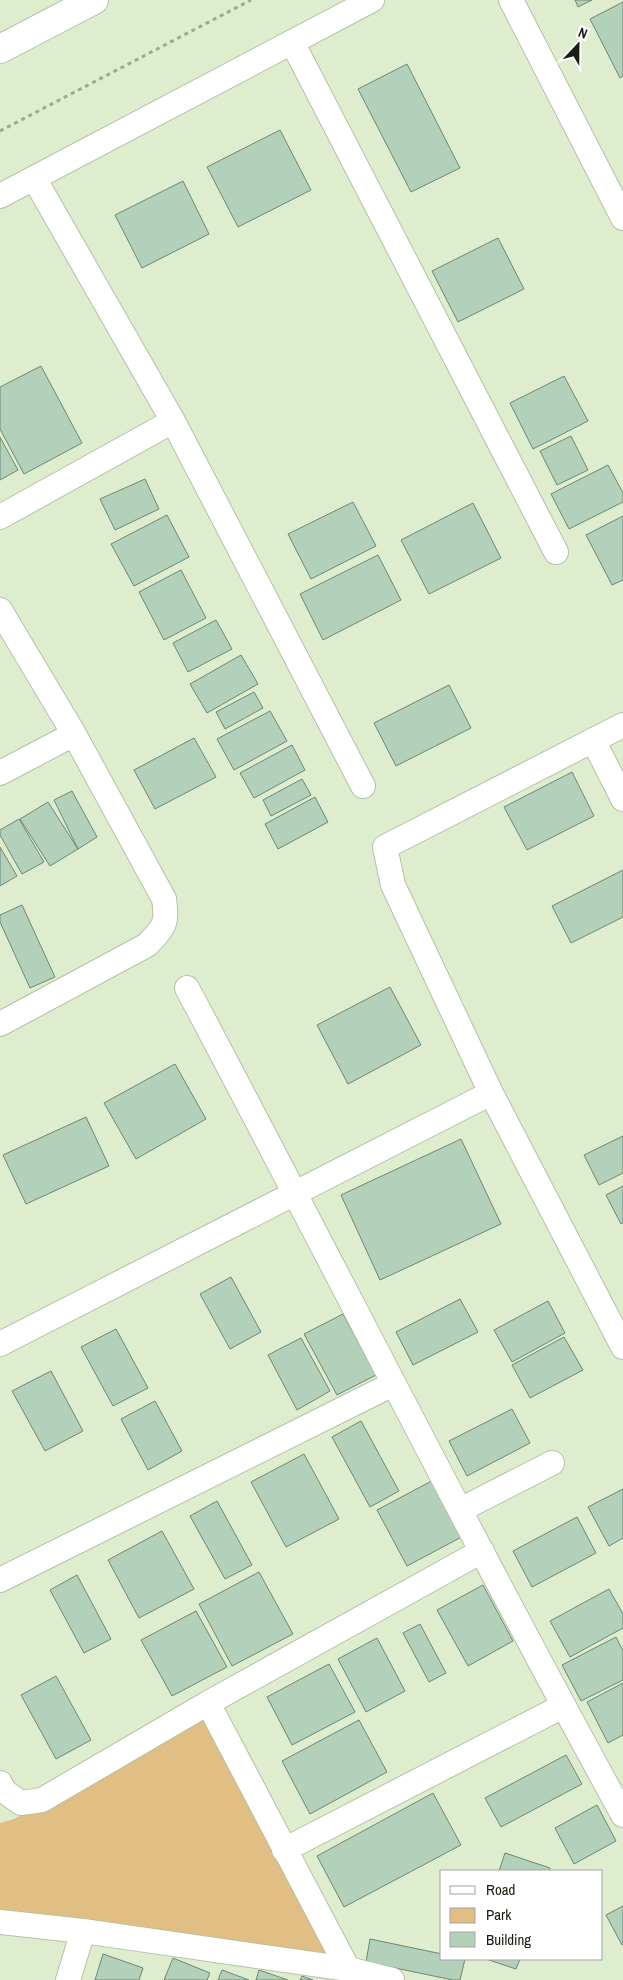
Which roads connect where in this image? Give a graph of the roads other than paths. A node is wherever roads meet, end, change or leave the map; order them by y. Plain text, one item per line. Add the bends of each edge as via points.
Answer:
1 (94, 0) edge
2 (372, 0) edge
3 (511, 0) edge
4 (292, 42) junction
5 (0, 49) edge
6 (34, 178) junction
7 (0, 196) edge
8 (623, 218) edge
9 (173, 421) junction
10 (0, 516) edge
11 (556, 552) dead end
12 (0, 610) edge
13 (623, 725) edge
14 (74, 734) junction
15 (593, 740) junction
16 (0, 773) edge
17 (363, 786) dead end
18 (623, 799) edge
19 (186, 988) dead end
20 (0, 1024) edge
21 (491, 1093) junction
22 (296, 1193) junction
23 (0, 1344) edge
24 (623, 1347) edge
25 (392, 1384) junction
26 (552, 1463) dead end
27 (460, 1510) junction
28 (482, 1551) junction
29 (0, 1580) edge
30 (208, 1703) junction
31 (563, 1706) junction
32 (0, 1783) edge
33 (623, 1815) edge
34 (284, 1850) junction
35 (0, 1922) edge
36 (83, 1931) junction
37 (348, 1969) junction
38 (300, 1972) edge
39 (68, 1980) edge
40 (392, 1980) edge

1 - 5 main road
2 - 4 street
3 - 8 street
4 - 6 street
4 - 11 street
6 - 7 street
6 - 9 street
9 - 10 street
9 - 17 street
12 - 14 street
13 - 15 street
14 - 16 street
14 - 20 street via 164,899 167,916 162,929 147,945
15 - 18 street
15 - 21 street via 385,847 393,885
19 - 22 street
21 - 22 street
21 - 24 street
22 - 23 street
22 - 25 street
25 - 27 street
25 - 29 street
26 - 27 street
27 - 28 street
28 - 30 street
28 - 31 street
30 - 32 street via 42,1800 22,1803 4,1791
30 - 34 street
31 - 33 street
31 - 34 street
34 - 37 street
35 - 36 street
36 - 38 street
36 - 39 street
37 - 38 street
37 - 40 street

